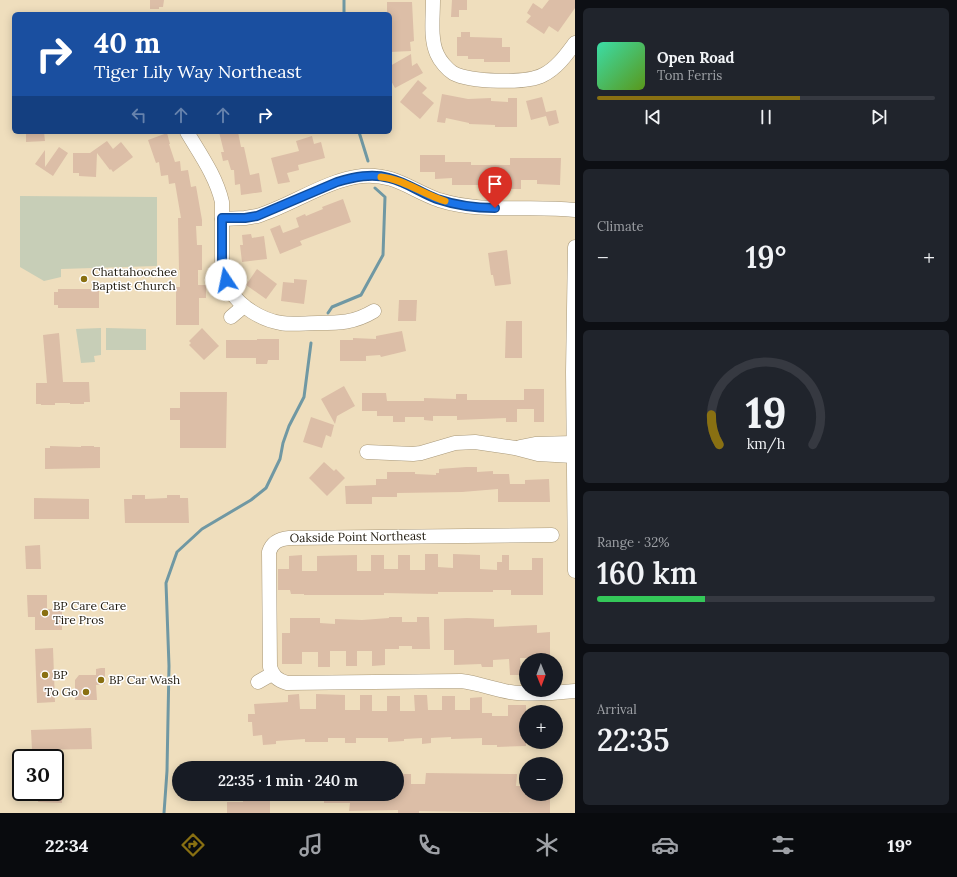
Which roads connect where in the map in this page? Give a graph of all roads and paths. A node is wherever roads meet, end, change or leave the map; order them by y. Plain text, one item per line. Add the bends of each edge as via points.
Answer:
1 (433, 0) edge
2 (575, 43) edge
3 (188, 134) edge
4 (575, 210) edge
5 (222, 218) junction
6 (575, 247) edge
7 (244, 306) junction
8 (374, 311) dead end
9 (231, 317) dead end
10 (573, 450) junction
11 (367, 452) dead end
12 (552, 535) dead end
13 (575, 571) edge
14 (272, 674) junction
15 (258, 682) dead end
16 (575, 691) edge

1 - 2 street via 433,33 437,55 452,72 463,77 478,80 532,80 552,69
3 - 5 street via 215,181 222,202
4 - 5 street via 460,205 437,199 388,177 363,176 337,182 257,216
5 - 7 street via 222,260 226,280 230,290
6 - 10 street
7 - 8 street via 261,317 281,323 346,322 358,320
7 - 9 street
10 - 11 street via 535,444 515,448 464,442 413,454
10 - 13 street
12 - 14 street, Oakside Point Northeast via 277,540 269,552
14 - 15 street
14 - 16 street via 278,680 287,683 461,681 509,692

